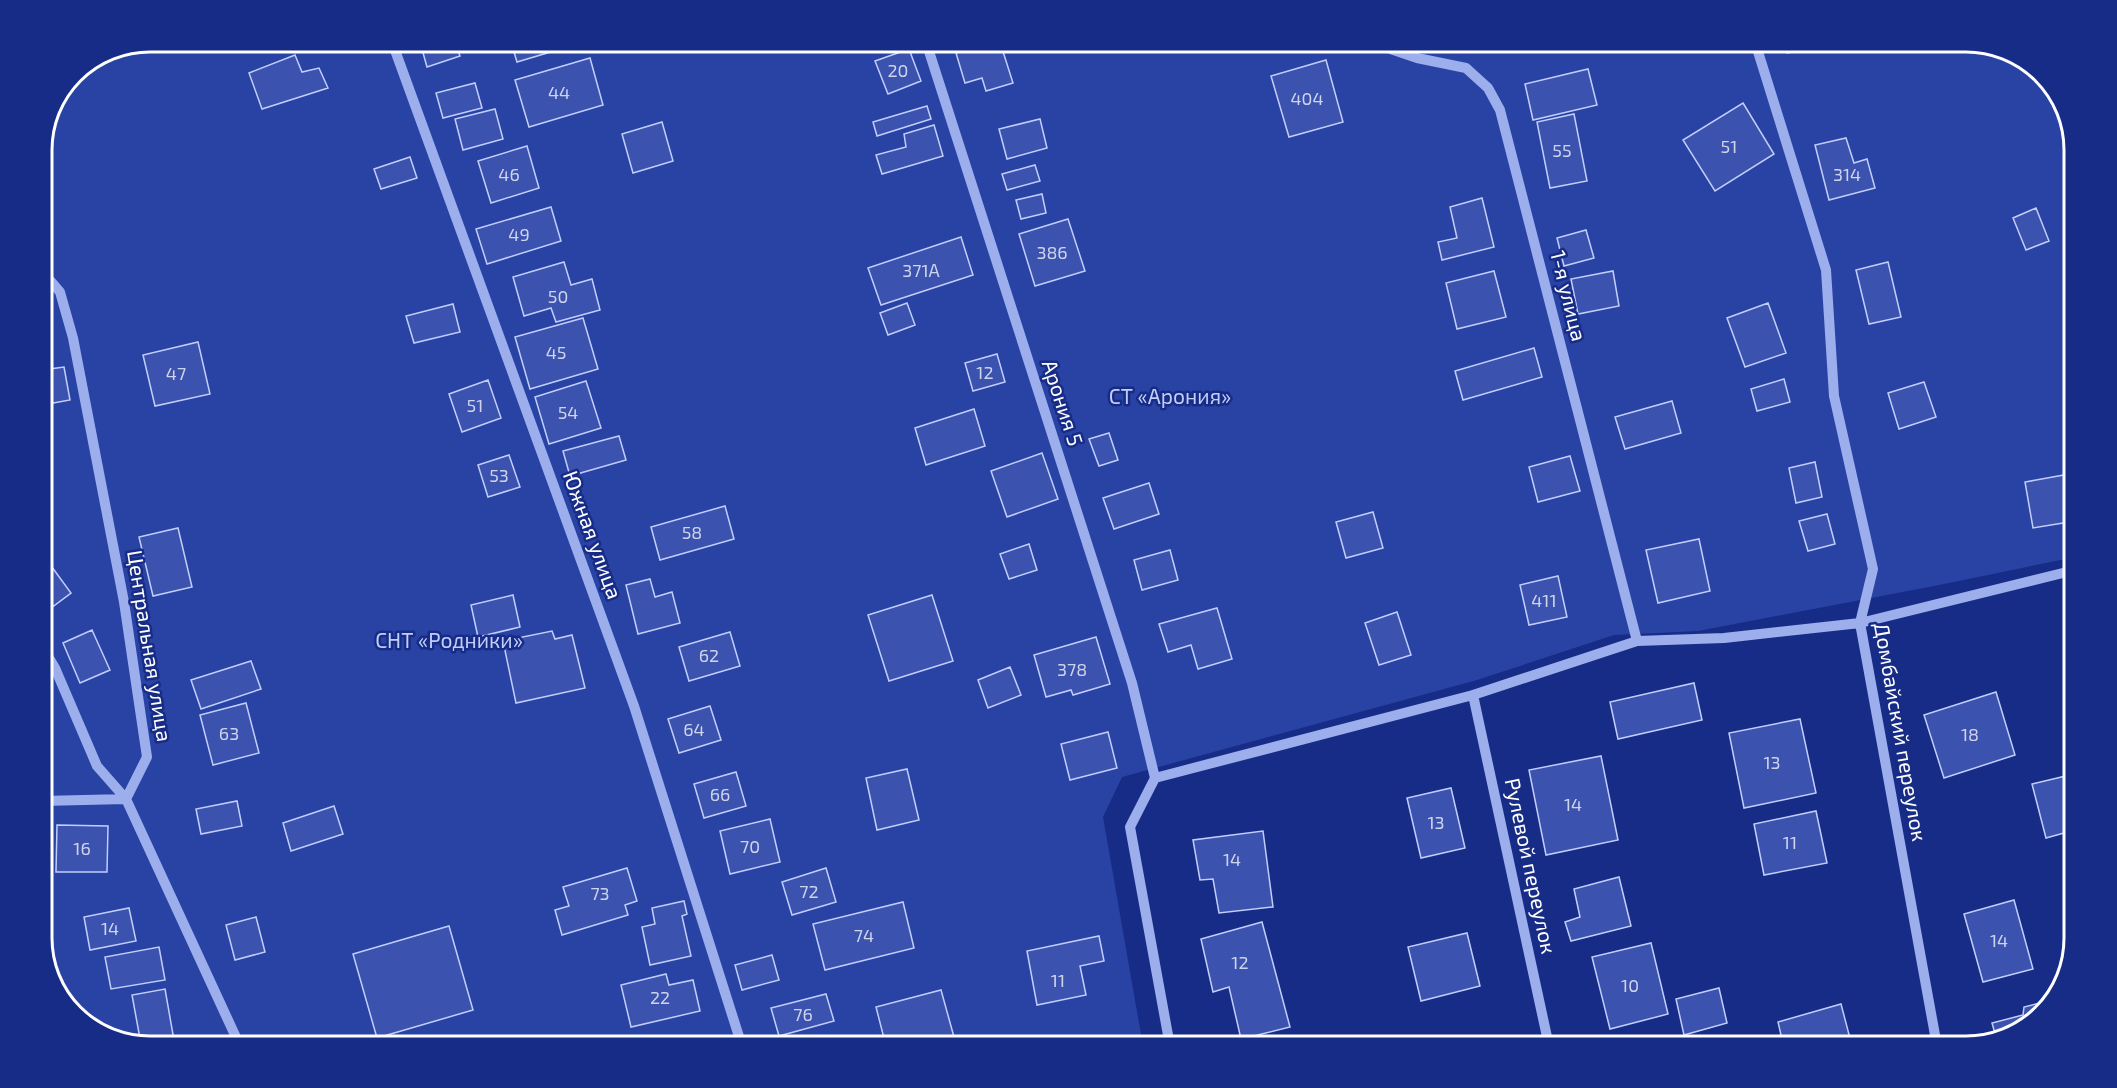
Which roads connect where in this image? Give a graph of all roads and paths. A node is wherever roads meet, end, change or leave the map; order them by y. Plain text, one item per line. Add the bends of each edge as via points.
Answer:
1 (396, 52) edge
2 (929, 52) edge
3 (1399, 52) edge
4 (1758, 52) edge
5 (53, 284) edge
6 (2064, 573) edge
7 (1860, 623) junction
8 (1637, 641) junction
9 (53, 665) edge
10 (1473, 694) junction
11 (1155, 778) junction
12 (126, 799) junction
13 (53, 801) edge
14 (235, 1036) edge
15 (739, 1036) edge
16 (1168, 1036) edge
17 (1547, 1036) edge
18 (1935, 1036) edge

1 - 15 street, Южная улица via 634,706
2 - 11 street, Арония 5 via 1132,683
3 - 8 street, 1-я улица via 1466,68 1488,88 1500,110
4 - 7 street, Домбайский переулок via 1826,270 1834,396 1873,569
5 - 12 street, Центральная улица via 60,292 74,338 124,602 147,757
6 - 7 street
7 - 8 street via 1724,638
7 - 18 street, Домбайский переулок
8 - 10 street
9 - 12 street via 97,766
10 - 11 street
10 - 17 street, Рулевой переулок
11 - 16 street via 1130,827
12 - 13 street
12 - 14 street

